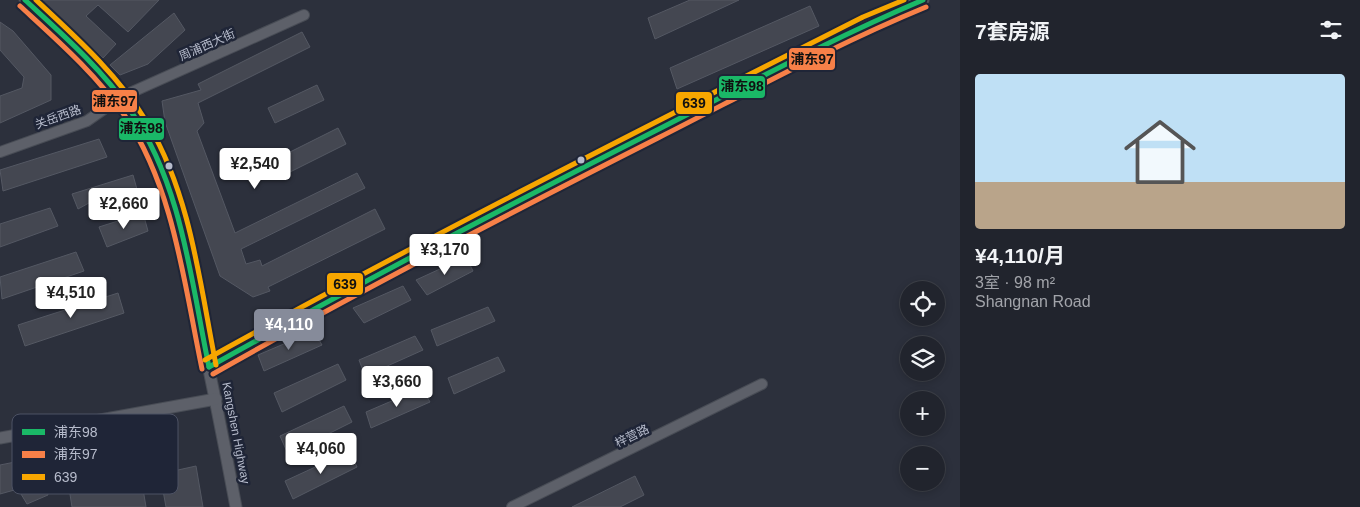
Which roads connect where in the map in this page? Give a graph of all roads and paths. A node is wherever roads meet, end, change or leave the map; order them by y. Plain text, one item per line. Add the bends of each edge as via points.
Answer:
1 (25, 0) edge
2 (923, 0) edge
3 (910, 3) edge
4 (304, 15) dead end
5 (120, 97) junction
6 (0, 152) edge
7 (209, 367) junction
8 (762, 384) dead end
9 (216, 399) junction
10 (133, 414) edge
11 (236, 507) edge
12 (512, 507) edge

1 - 5 street, Kangshen Highway via 86,56
2 - 3 street
3 - 7 street via 582,168 332,298
4 - 5 street, 周浦西大街
5 - 6 street, 关岳西路 via 87,121
5 - 7 street, Kangshen Highway via 143,130 168,189
7 - 9 street, Kangshen Highway
8 - 12 street, 梓营路
9 - 10 street
9 - 11 street, Kangshen Highway

